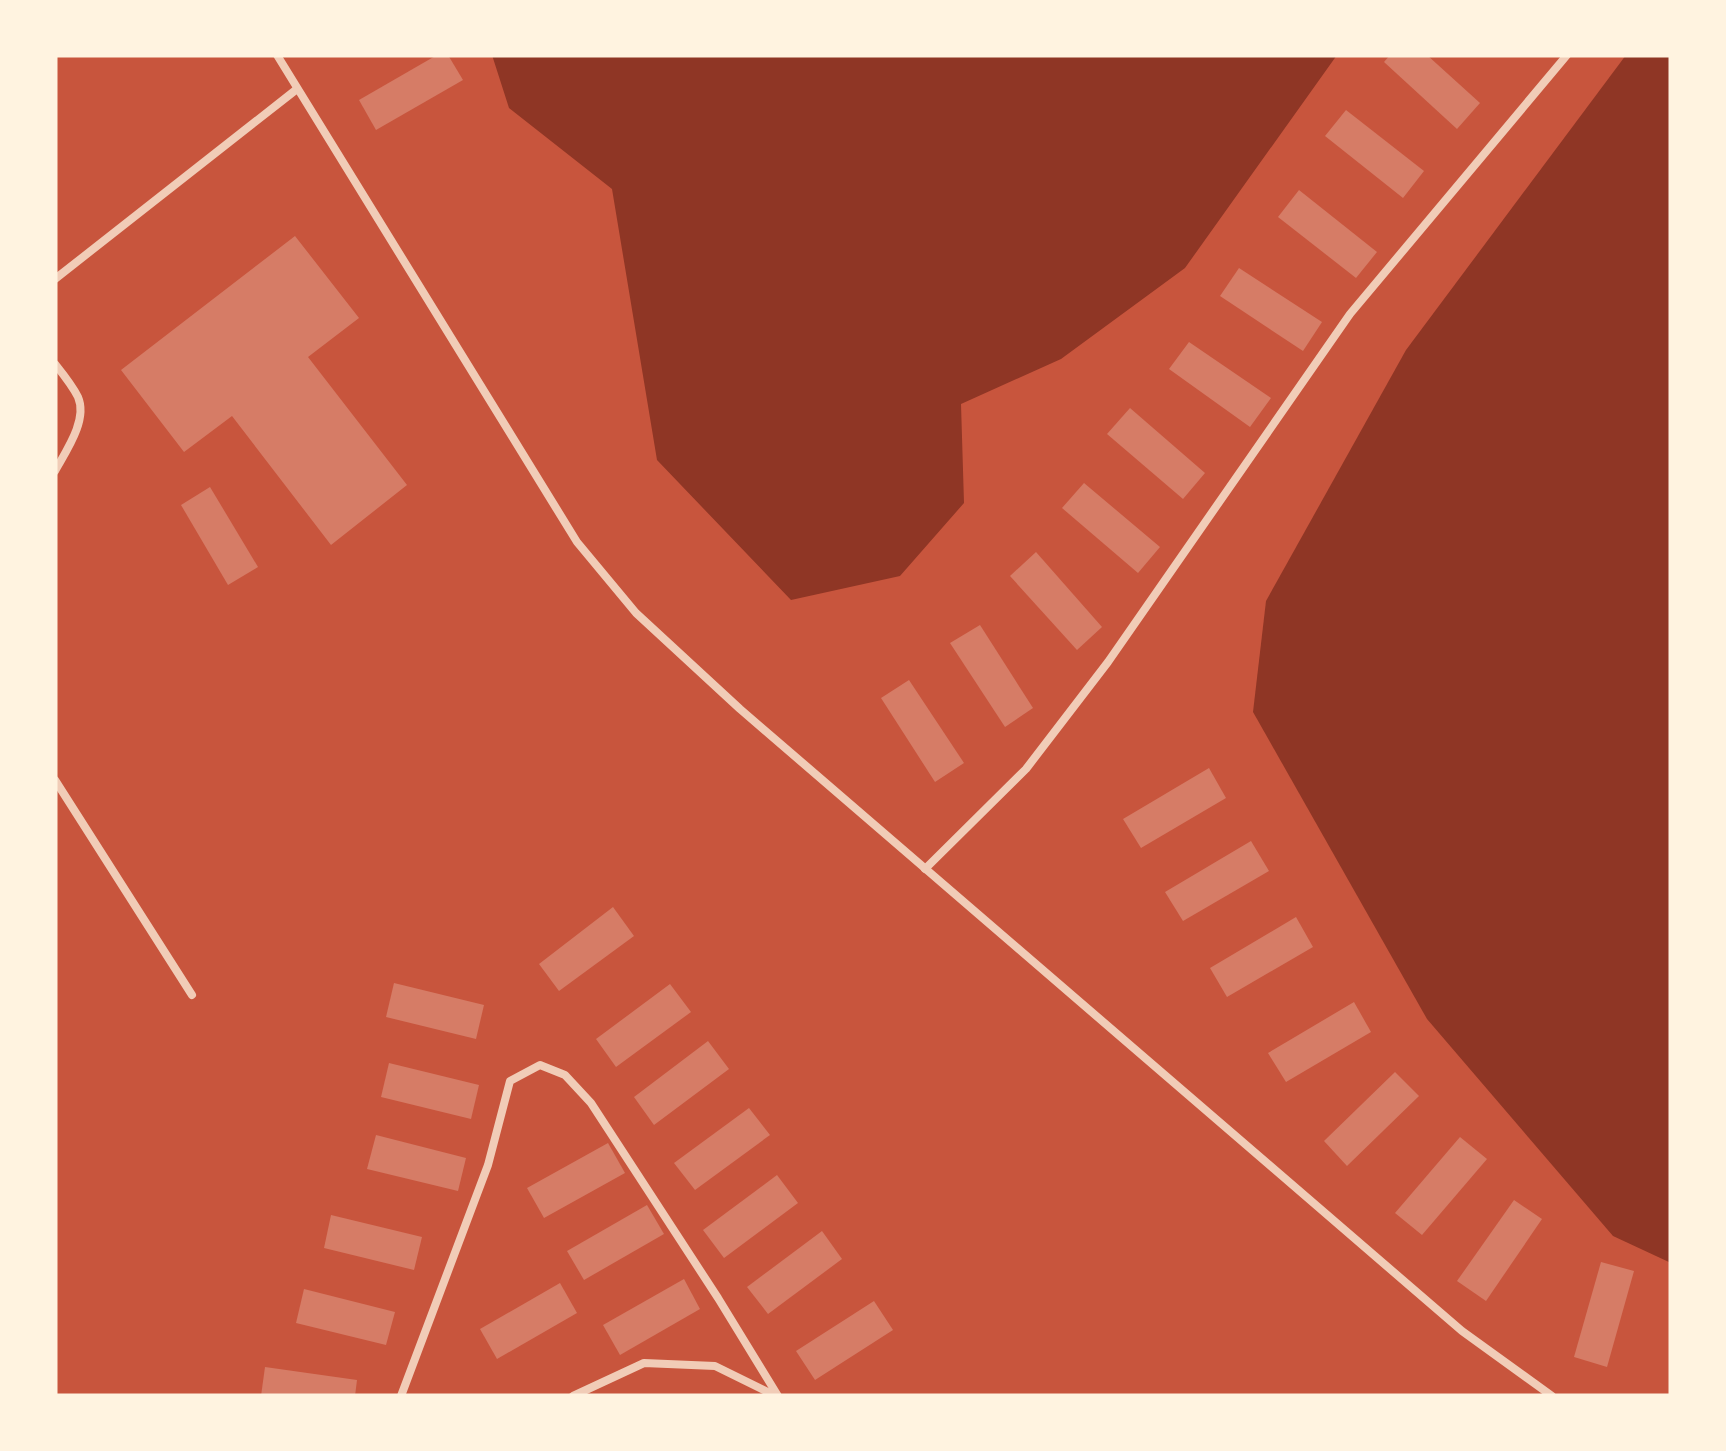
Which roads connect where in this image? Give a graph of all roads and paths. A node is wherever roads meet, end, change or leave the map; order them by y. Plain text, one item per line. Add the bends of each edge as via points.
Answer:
1 (277, 55) edge
2 (1567, 55) edge
3 (297, 89) junction
4 (55, 279) edge
5 (55, 364) edge
6 (55, 471) edge
7 (55, 780) edge
8 (925, 869) junction
9 (192, 994) dead end
10 (401, 1396) edge
11 (572, 1396) edge
12 (776, 1396) edge
13 (1552, 1396) edge

1 - 3 lane
2 - 8 lane via 1350,314 1026,769
3 - 4 lane
3 - 8 lane via 577,542 636,613
5 - 6 lane via 80,402 79,420
7 - 9 lane
8 - 13 lane via 1462,1331
10 - 12 lane via 488,1165 510,1081 540,1064 565,1075 592,1103
11 - 12 lane via 644,1363 714,1366

